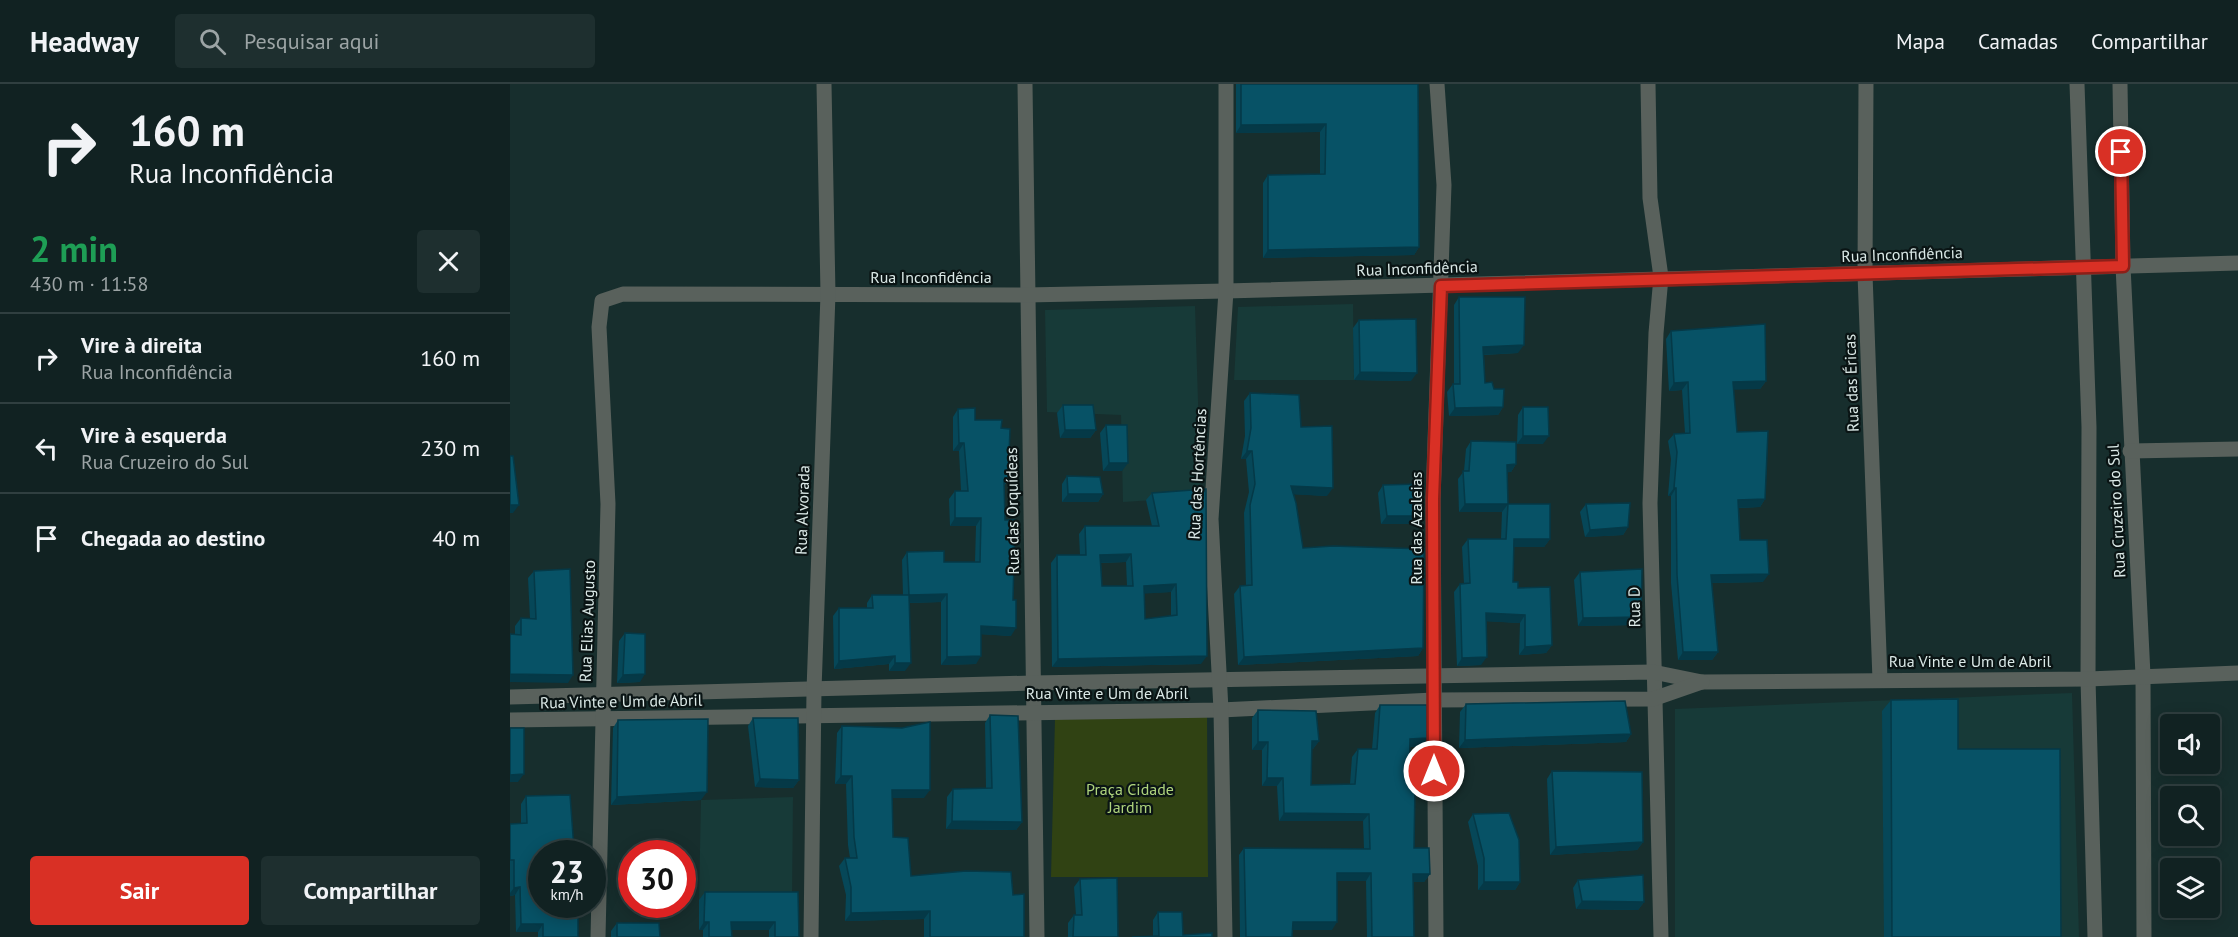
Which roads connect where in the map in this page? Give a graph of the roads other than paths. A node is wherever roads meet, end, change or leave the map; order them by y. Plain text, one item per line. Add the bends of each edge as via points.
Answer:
1 (824, 84) edge
2 (1024, 84) edge
3 (1226, 84) edge
4 (1437, 84) edge
5 (1648, 84) edge
6 (1866, 84) edge
7 (2077, 84) edge
8 (2120, 84) edge
9 (2238, 263) edge
10 (2083, 266) junction
11 (2123, 266) junction
12 (1865, 274) junction
13 (1661, 277) junction
14 (1441, 286) junction
15 (1226, 291) junction
16 (828, 294) junction
17 (1026, 295) junction
18 (602, 306) joint
19 (2238, 449) edge
20 (2130, 451) junction
21 (1653, 672) junction
22 (2238, 673) edge
23 (2143, 675) junction
24 (1434, 676) junction
25 (2088, 679) junction
26 (1218, 680) junction
27 (1880, 680) junction
28 (1702, 682) junction
29 (1032, 683) junction
30 (814, 690) junction
31 (602, 695) junction
32 (510, 697) edge
33 (1653, 699) junction
34 (1434, 700) junction
35 (1221, 710) junction
36 (1033, 711) junction
37 (814, 716) junction
38 (510, 720) edge
39 (602, 720) junction
40 (598, 937) edge
41 (812, 937) edge
42 (1036, 937) edge
43 (1226, 937) edge
44 (1436, 937) edge
45 (1661, 937) edge
46 (2095, 937) edge
47 (2144, 937) edge

1 - 16 street, Rua Alvorada
2 - 17 street, Rua das Orquídeas
3 - 15 street, Rua das Hortências
4 - 14 street, Rua das Azaleias via 1444,185
5 - 13 street, Rua D via 1650,198
6 - 12 street, Rua das Éricas
7 - 10 street, Rua Cruzeiro do Sul
8 - 11 street, Rua Cruzeiro do Sul
9 - 11 street, Rua Inconfidência
10 - 11 street, Rua Inconfidência
10 - 12 street, Rua Inconfidência
10 - 25 street, Rua Cruzeiro do Sul via 2089,427
11 - 20 street, Rua Cruzeiro do Sul
12 - 13 street, Rua Inconfidência
12 - 27 street, Rua das Éricas
13 - 14 street, Rua Inconfidência
13 - 21 street, Rua D via 1650,502
14 - 15 street, Rua Inconfidência
14 - 24 street, Rua das Azaleias via 1434,487
15 - 17 street, Rua Inconfidência
15 - 26 street, Rua das Hortências via 1211,519
16 - 17 street, Rua Inconfidência
16 - 18 street, Rua Inconfidência via 623,294 602,301
16 - 30 street, Rua Alvorada
17 - 29 street, Rua das Orquídeas
18 - 31 street, Rua Elias Augusto via 599,327 608,504
19 - 20 street
20 - 23 street, Rua Cruzeiro do Sul
21 - 24 street, Rua Vinte e Um de Abril
21 - 28 street, Rua Vinte e Um de Abril
21 - 33 street, Rua D
22 - 23 street, Rua Vinte e Um de Abril
23 - 25 street, Rua Vinte e Um de Abril
23 - 47 street, Rua Cruzeiro do Sul
24 - 26 street, Rua Vinte e Um de Abril
24 - 34 street, Rua das Azaleias
25 - 27 street, Rua Vinte e Um de Abril
25 - 46 street, Rua Cruzeiro do Sul
26 - 29 street, Rua Vinte e Um de Abril
26 - 35 street, Rua das Hortências
27 - 28 street, Rua Vinte e Um de Abril
28 - 33 street, Rua Vinte e Um de Abril
29 - 30 street, Rua Vinte e Um de Abril
29 - 36 street, Rua das Orquídeas
30 - 31 street, Rua Vinte e Um de Abril
30 - 37 street, Rua Alvorada
31 - 32 street, Rua Vinte e Um de Abril
31 - 39 street, Rua Elias Augusto
33 - 34 street, Rua Vinte e Um de Abril
33 - 45 street, Rua D
34 - 35 street, Rua Vinte e Um de Abril
34 - 44 street, Rua das Azaleias
35 - 36 street, Rua Vinte e Um de Abril
35 - 43 street, Rua das Hortências
36 - 37 street, Rua Vinte e Um de Abril
36 - 42 street, Rua das Orquídeas
37 - 39 street, Rua Vinte e Um de Abril
37 - 41 street, Rua Alvorada
38 - 39 street, Rua Vinte e Um de Abril
39 - 40 street, Rua Elias Augusto

